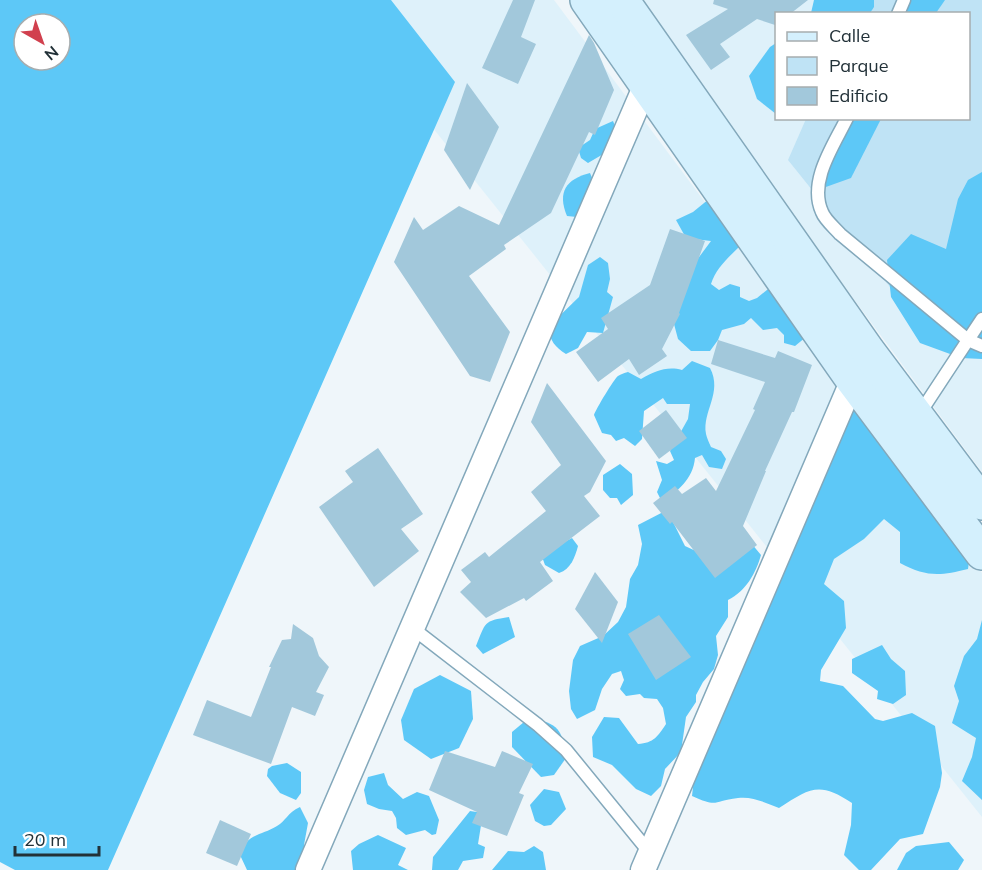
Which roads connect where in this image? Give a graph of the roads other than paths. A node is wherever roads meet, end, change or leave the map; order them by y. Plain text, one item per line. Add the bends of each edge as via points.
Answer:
1 (587, 0) edge
2 (622, 0) edge
3 (660, 54) junction
4 (646, 84) junction
5 (846, 120) edge
6 (982, 319) edge
7 (968, 340) junction
8 (982, 346) edge
9 (868, 351) junction
10 (852, 379) junction
11 (917, 417) junction
12 (982, 503) edge
13 (982, 553) edge
14 (411, 627) junction
15 (647, 862) edge
16 (308, 870) edge

1 - 4 main road
2 - 3 main road
3 - 4 street
3 - 9 main road
4 - 10 main road
4 - 14 street
5 - 7 lane via 821,172 817,195 822,213 840,234
6 - 7 lane
7 - 8 lane
7 - 11 lane
9 - 10 street
9 - 11 main road
10 - 13 main road
10 - 15 street
11 - 12 main road
14 - 15 lane via 566,750
14 - 16 street

